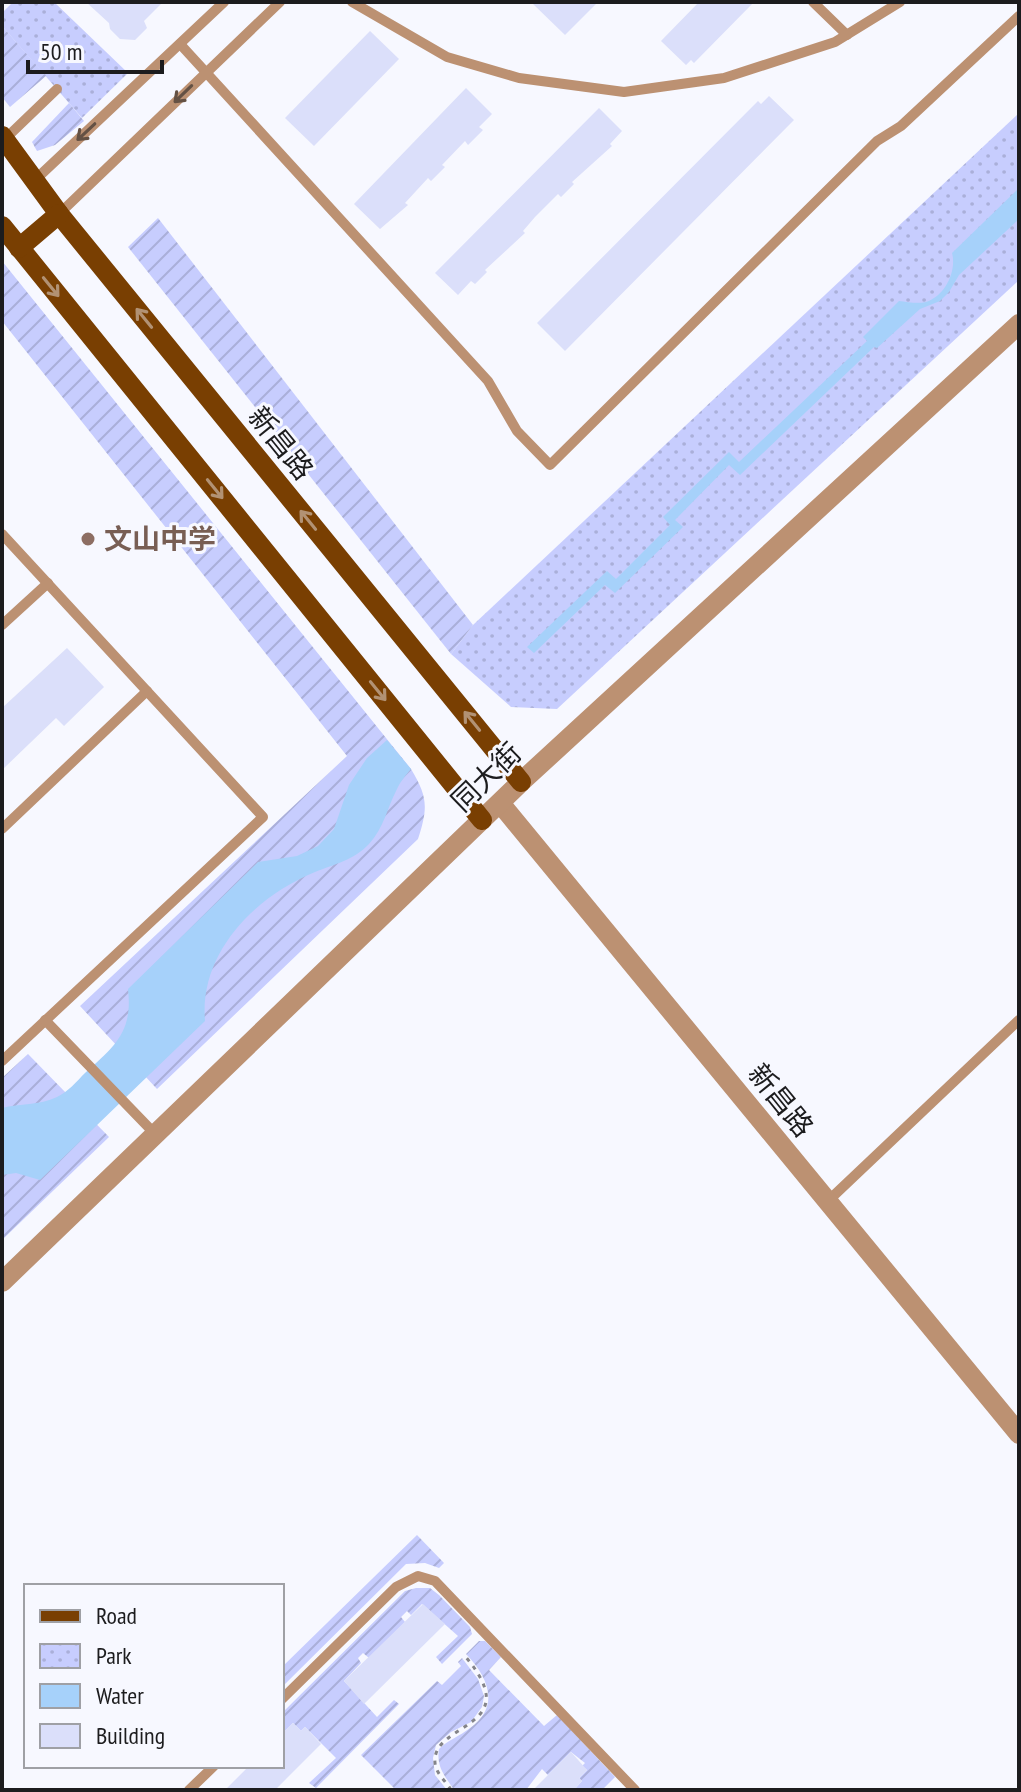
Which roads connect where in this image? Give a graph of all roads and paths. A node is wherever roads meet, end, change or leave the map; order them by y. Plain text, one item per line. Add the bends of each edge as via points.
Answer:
1 (224, 2) edge
2 (280, 2) edge
3 (352, 2) edge
4 (813, 2) edge
5 (900, 2) edge
6 (1019, 16) edge
7 (847, 35) junction
8 (180, 44) junction
9 (206, 73) junction
10 (57, 89) dead end
11 (4, 138) edge
12 (35, 180) junction
13 (59, 214) junction
14 (2, 226) edge
15 (19, 248) junction
16 (1019, 324) edge
17 (2, 534) edge
18 (48, 583) junction
19 (2, 625) edge
20 (147, 691) junction
21 (521, 782) junction
22 (500, 803) junction
23 (482, 820) junction
24 (2, 829) edge
25 (45, 1020) junction
26 (1019, 1020) edge
27 (2, 1061) edge
28 (156, 1135) junction
29 (828, 1201) junction
30 (2, 1282) edge
31 (1019, 1434) edge
32 (464, 1655) dead end
33 (284, 1697) edge
34 (212, 1768) edge
35 (189, 1790) edge
36 (451, 1790) edge
37 (635, 1790) edge

1 - 8 lane
2 - 9 lane
3 - 7 lane via 447,57 519,78 624,92 724,78
4 - 7 lane
5 - 7 lane
6 - 9 lane via 901,126 877,141 550,465 517,431 488,381
8 - 9 lane
8 -> 12 lane
9 -> 13 lane
10 - 11 lane
11 - 12 main road, 新昌路
12 - 13 main road, 新昌路
13 - 15 main road
21 -> 13 main road, 新昌路
14 - 15 main road
15 -> 23 main road
16 - 21 street, 同大街
17 - 18 lane
18 - 19 lane
18 - 20 lane
20 - 24 lane
20 - 25 lane via 263,817
21 - 22 street, 同大街
22 - 23 street, 同大街
22 - 29 street, 新昌路
23 - 28 street, 同大街
25 - 27 lane
25 - 28 lane
26 - 29 lane
28 - 30 street, 同大街
29 - 31 street, 新昌路
32 - 36 path via 477,1670 486,1701 475,1722 438,1746 435,1764
33 - 37 lane via 396,1587 418,1576 435,1581
34 - 35 lane

